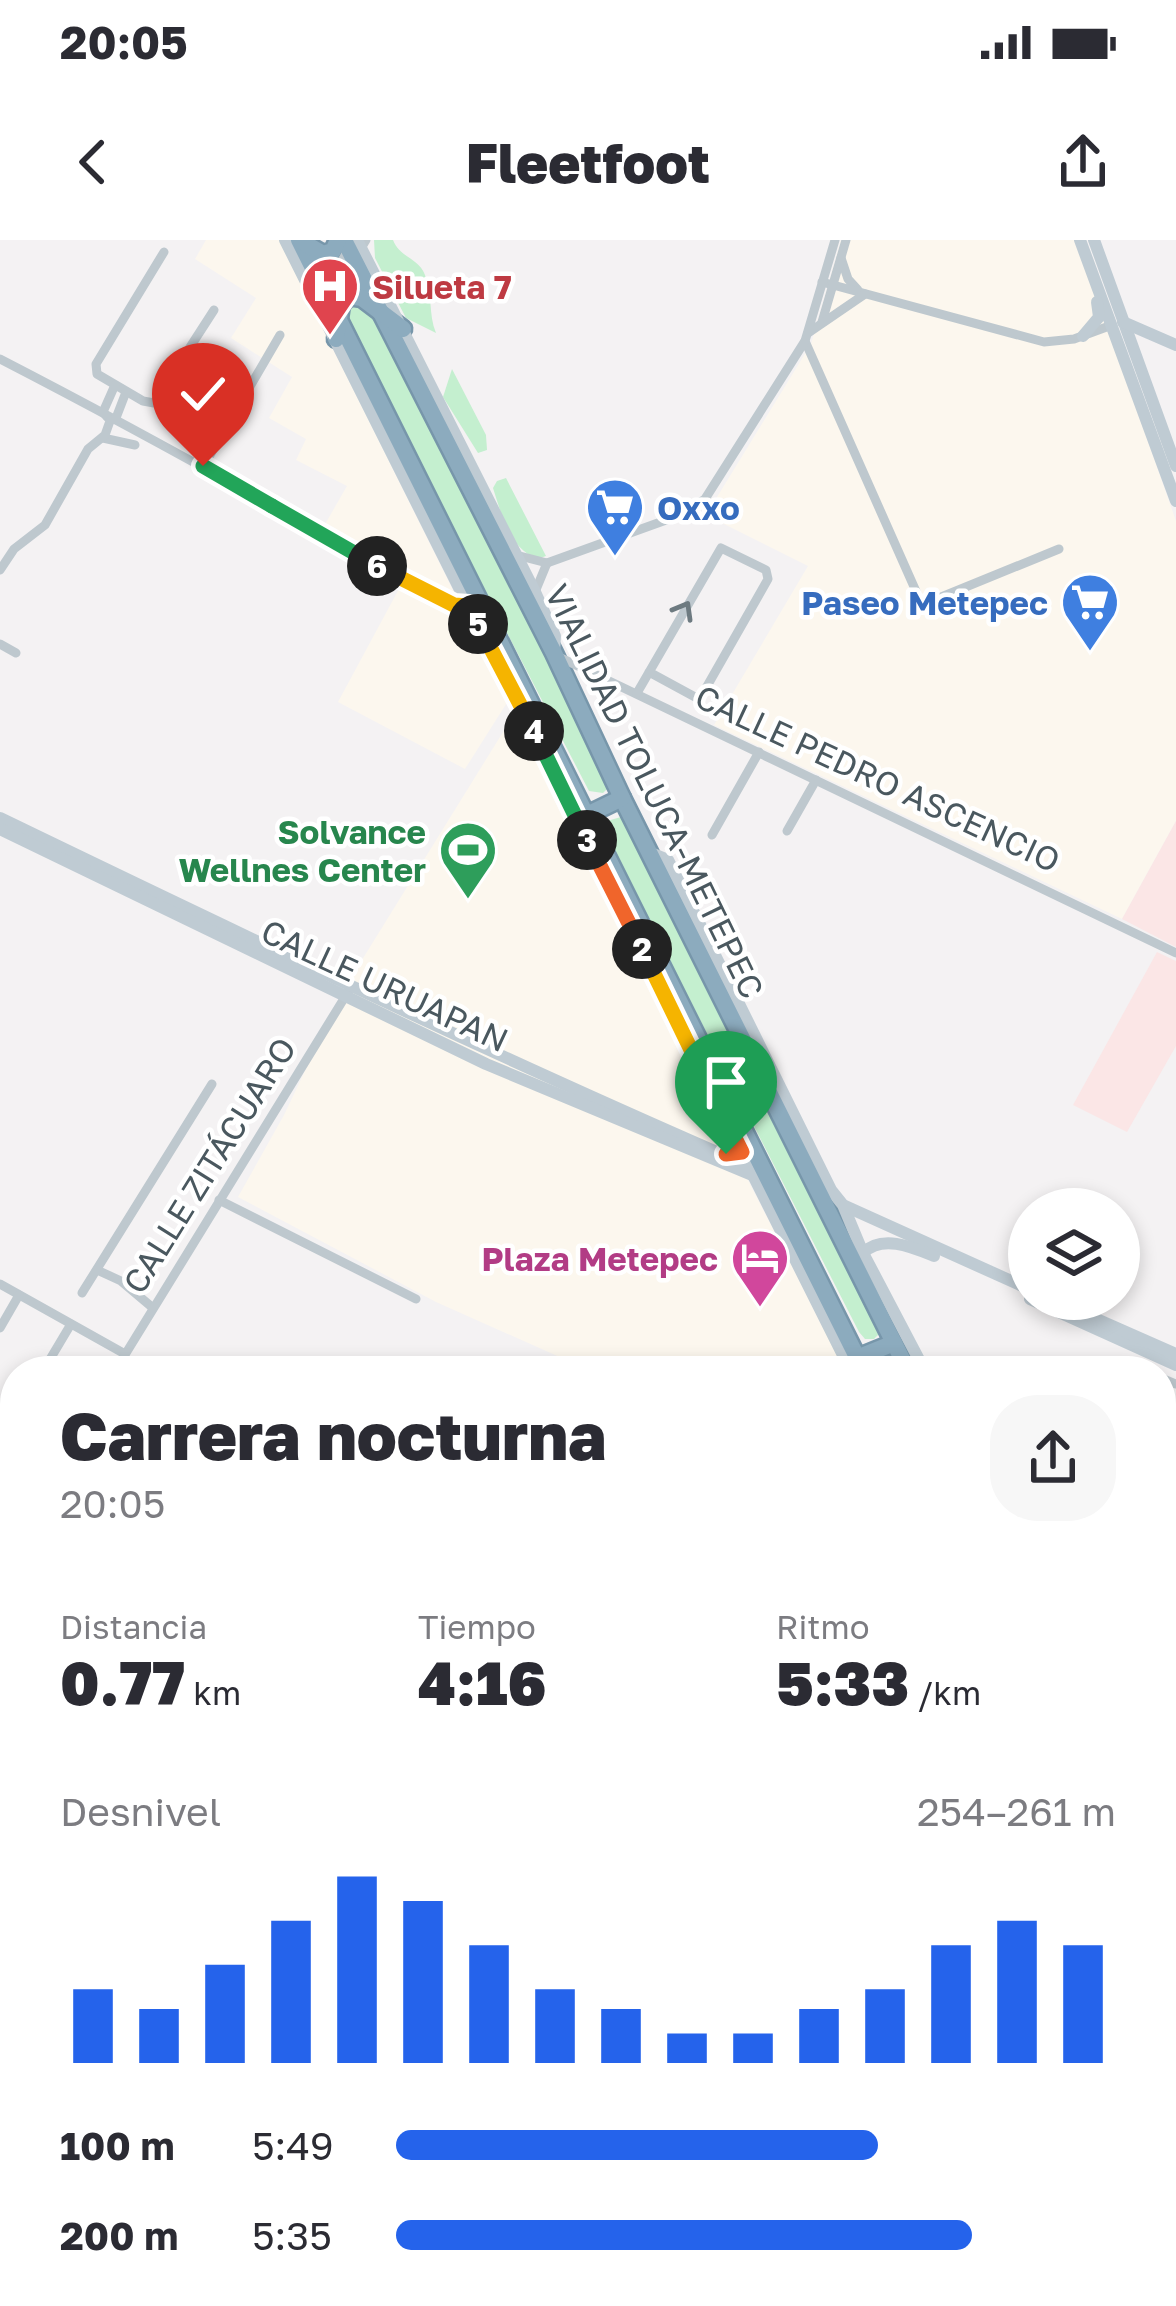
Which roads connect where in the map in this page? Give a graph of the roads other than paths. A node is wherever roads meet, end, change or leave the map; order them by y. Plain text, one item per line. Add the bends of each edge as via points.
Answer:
1 (285, 240) edge
2 (299, 240) edge
3 (835, 240) edge
4 (846, 240) edge
5 (1080, 240) edge
6 (1094, 240) edge
7 (353, 244) edge
8 (164, 252) dead end
9 (841, 256) junction
10 (1091, 272) junction
11 (827, 284) junction
12 (864, 294) junction
13 (327, 296) junction
14 (375, 309) junction
15 (214, 310) dead end
16 (822, 322) junction
17 (1117, 324) junction
18 (404, 329) junction
19 (280, 335) dead end
20 (341, 336) junction
21 (1084, 336) junction
22 (806, 338) junction
23 (1176, 345) edge
24 (1123, 356) junction
25 (0, 358) edge
26 (115, 385) junction
27 (126, 392) junction
28 (199, 408) dead end
29 (437, 409) junction
30 (110, 417) junction
31 (227, 424) junction
32 (103, 438) junction
33 (135, 445) dead end
34 (203, 466) junction
35 (1176, 466) edge
36 (1176, 501) edge
37 (1059, 549) dead end
38 (516, 555) junction
39 (547, 563) junction
40 (0, 570) edge
41 (535, 592) junction
42 (475, 603) junction
43 (0, 644) edge
44 (16, 653) dead end
45 (555, 654) junction
46 (652, 674) junction
47 (641, 695) junction
48 (529, 710) junction
49 (759, 752) junction
50 (816, 780) junction
51 (622, 798) junction
52 (587, 815) junction
53 (0, 818) edge
54 (0, 830) edge
55 (787, 831) dead end
56 (712, 835) dead end
57 (142, 892) junction
58 (1176, 953) edge
59 (348, 993) junction
60 (212, 1084) dead end
61 (729, 1113) junction
62 (742, 1152) junction
63 (753, 1176) junction
64 (830, 1193) junction
65 (220, 1200) junction
66 (855, 1245) junction
67 (97, 1270) junction
68 (0, 1284) edge
69 (1008, 1285) edge
70 (1008, 1287) edge
71 (82, 1293) dead end
72 (19, 1295) junction
73 (416, 1299) dead end
74 (153, 1307) junction
75 (1080, 1320) edge
76 (1099, 1320) edge
77 (71, 1324) junction
78 (0, 1328) edge
79 (894, 1343) junction
80 (125, 1354) joint
81 (1176, 1354) edge
82 (53, 1356) edge
83 (851, 1356) edge
84 (851, 1356) edge
85 (874, 1356) edge
86 (900, 1356) edge
87 (917, 1356) edge
88 (1157, 1356) edge

1 - 20 main road
2 - 7 highway via 323,254
2 - 13 highway
3 - 11 street
4 - 9 street
5 - 10 main road
6 - 17 main road
7 - 13 street
7 - 14 highway
7 - 18 main road
8 - 26 street via 94,368
9 - 11 street
9 - 12 street
10 - 17 main road
10 - 21 main road via 1100,313
11 - 12 street
11 - 16 street
11 - 22 street
12 - 16 street
12 - 21 street via 1044,342
13 - 20 highway
14 - 18 highway
14 - 20 highway via 357,296 343,301
14 - 29 highway, VIALIDAD TOLUCA-METEPEC
15 - 27 street via 158,400
16 - 22 street
17 - 21 street
17 - 23 main road
17 - 24 main road
17 - 35 main road
18 - 29 main road
19 - 31 street
20 - 42 highway
21 - 24 main road via 1106,338
22 - 37 street via 919,598 929,602
22 - 39 street via 697,507
24 - 36 main road
25 - 30 street
26 - 27 street
26 - 30 street
27 - 30 street
28 - 31 street
29 - 38 main road
29 - 45 highway, VIALIDAD TOLUCA-METEPEC
30 - 32 street
30 - 34 street
31 - 34 street
32 - 33 street
32 - 40 street via 88,449 45,525
34 - 42 street via 454,605
38 - 39 street
38 - 41 main road
39 - 41 street
41 - 45 main road
42 - 48 highway
43 - 44 street
45 - 47 street, CALLE PEDRO ASCENCIO
45 - 51 highway, VIALIDAD TOLUCA-METEPEC
46 -> 46 street via 721,548 766,570 702,695
46 - 47 street
47 - 49 street, CALLE PEDRO ASCENCIO
48 - 52 highway
48 - 61 main road
49 - 50 street, CALLE PEDRO ASCENCIO
49 - 56 street
50 - 55 street
50 - 58 street, CALLE PEDRO ASCENCIO
51 - 52 highway
51 - 64 highway, VIALIDAD TOLUCA-METEPEC
52 - 61 highway
53 - 57 main road, CALLE URUAPAN
54 - 57 main road, CALLE URUAPAN
57 - 59 main road, CALLE URUAPAN
59 - 62 main road, CALLE URUAPAN via 719,1153
59 - 63 main road, CALLE URUAPAN via 486,1064
59 - 65 street, CALLE ZITÁCUARO
60 - 67 street
61 - 62 main road
61 - 83 highway
62 - 63 main road
63 - 84 main road
64 - 66 highway, VIALIDAD TOLUCA-METEPEC
64 - 66 main road
64 - 69 main road
65 - 73 street
65 - 74 street, CALLE ZITÁCUARO
66 - 70 main road via 922,1251
66 - 79 highway, VIALIDAD TOLUCA-METEPEC
66 - 87 main road
67 - 71 street
67 - 74 street
68 - 72 street
72 - 77 street
72 - 78 street
74 - 80 street, CALLE ZITÁCUARO
75 - 88 main road
76 - 81 main road
77 - 80 street
77 - 82 street
79 - 85 highway
79 - 86 highway, VIALIDAD TOLUCA-METEPEC

